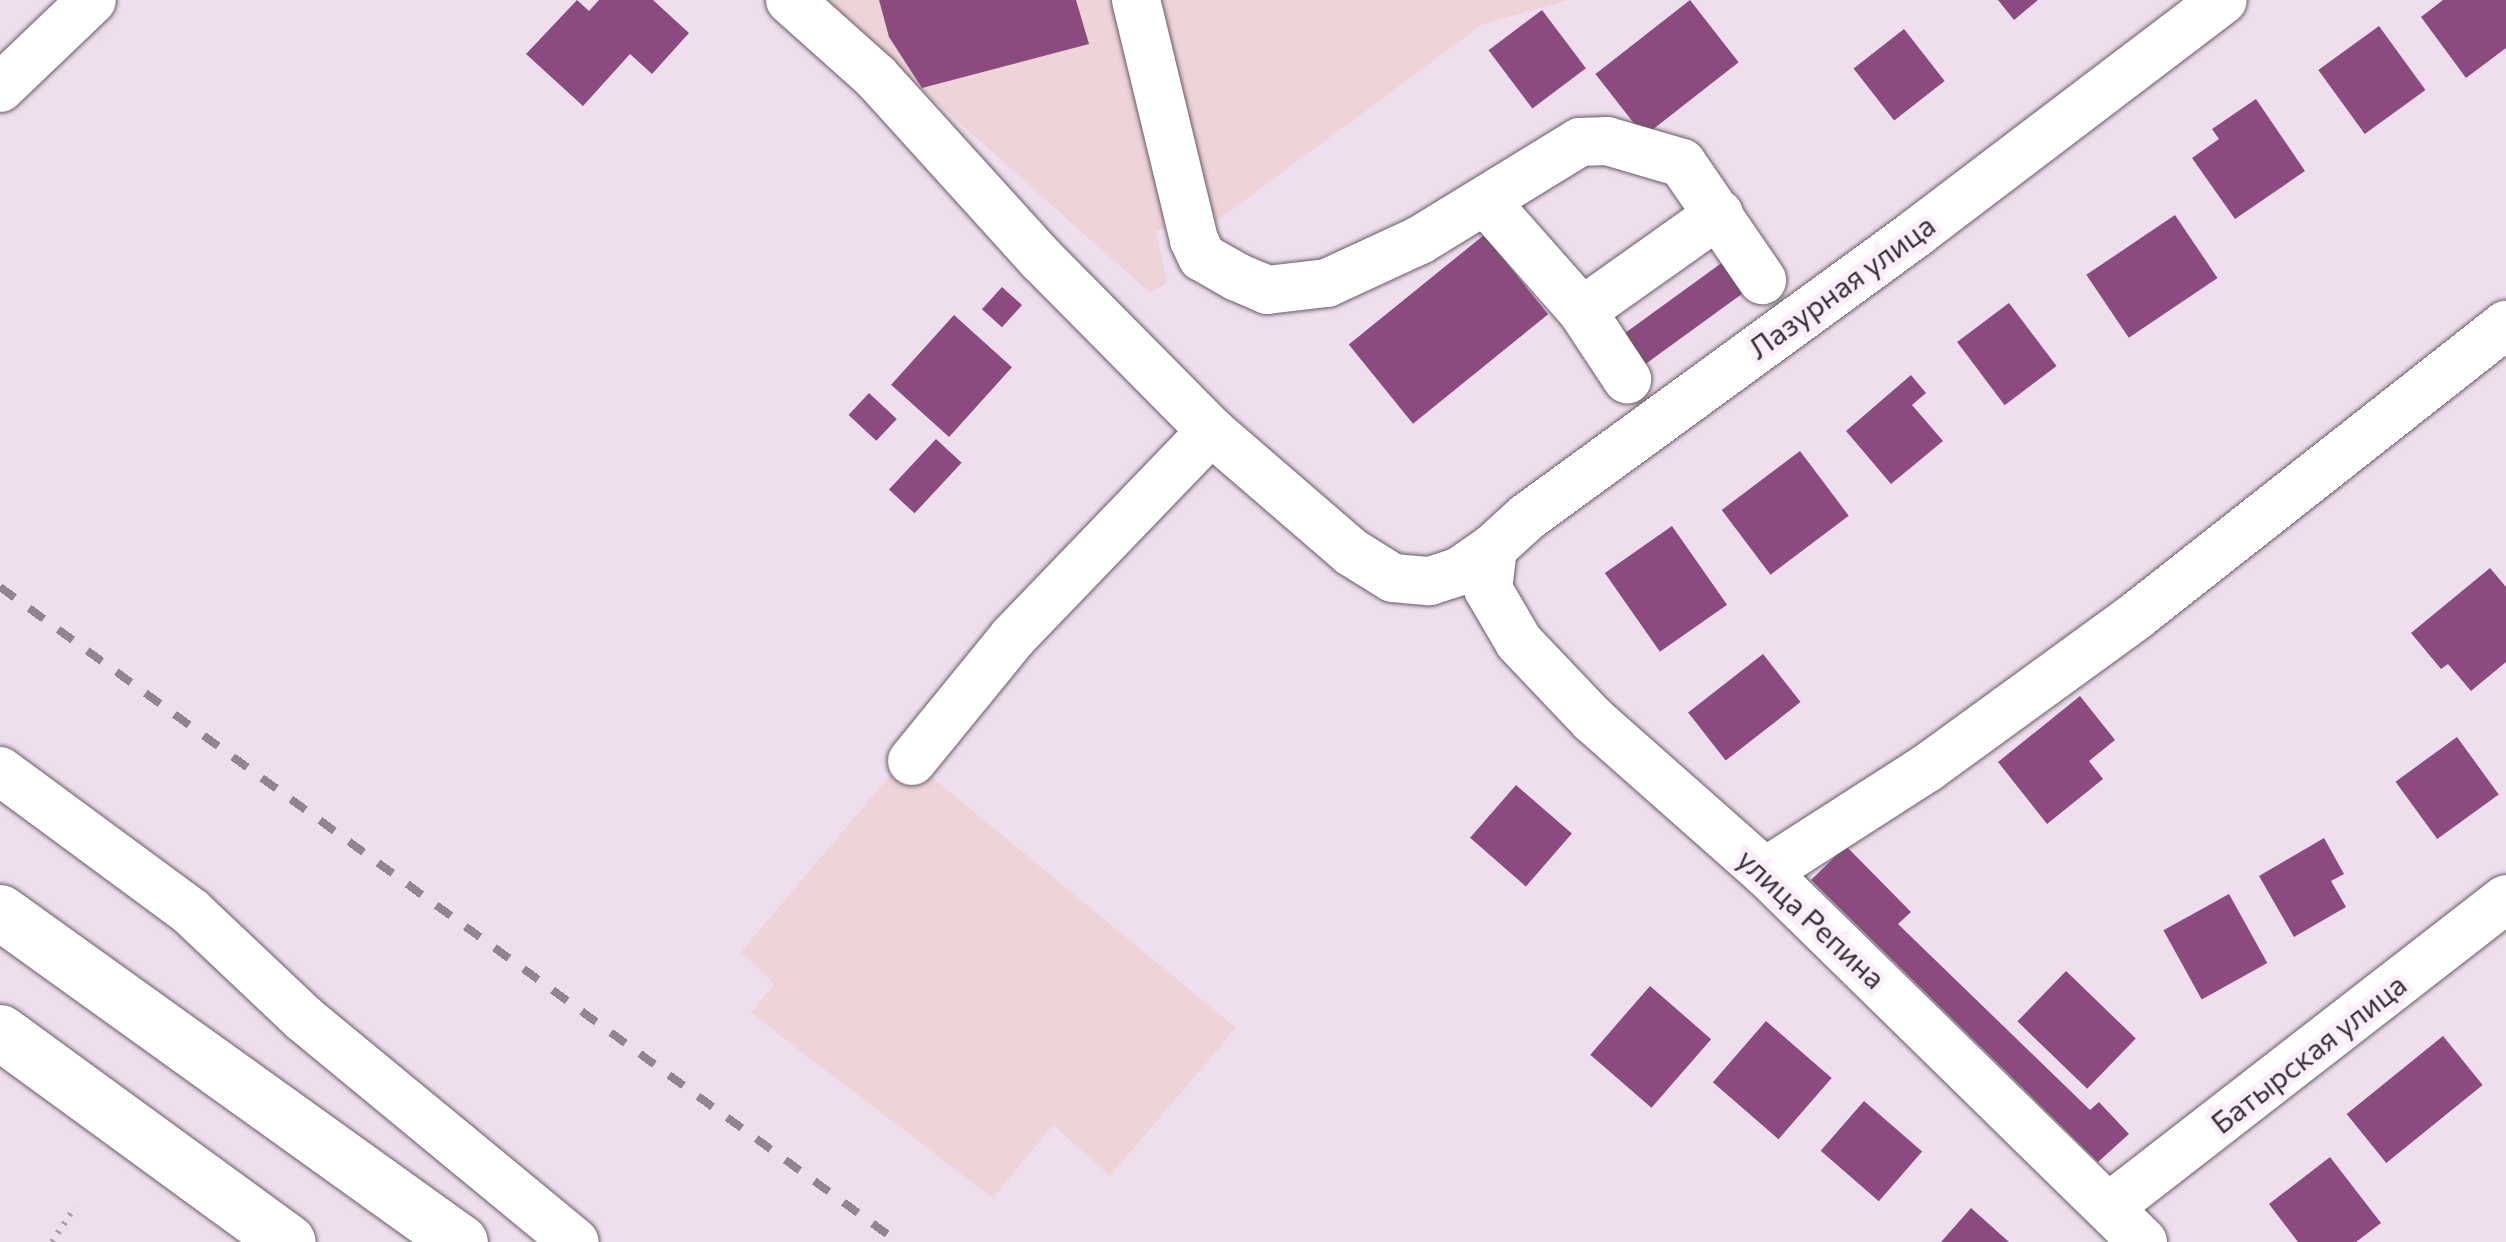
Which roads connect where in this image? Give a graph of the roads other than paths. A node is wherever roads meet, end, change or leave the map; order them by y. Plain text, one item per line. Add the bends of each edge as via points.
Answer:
1 (92, 0) edge
2 (790, 0) edge
3 (1136, 0) edge
4 (2223, 0) edge
5 (0, 88) edge
6 (1486, 202) junction
7 (1719, 214) junction
8 (1762, 280) dead end
9 (1582, 310) junction
10 (2506, 325) edge
11 (1627, 378) dead end
12 (1211, 431) junction
13 (1490, 568) junction
14 (912, 761) dead end
15 (0, 771) edge
16 (1765, 872) junction
17 (2506, 899) edge
18 (0, 912) edge
19 (0, 1032) edge
20 (2109, 1208) junction
21 (288, 1242) edge
22 (460, 1242) edge
23 (576, 1242) edge
24 (2144, 1242) edge

1 - 5 street
2 - 12 street, Лазурная улица via 876,78
3 - 6 street via 1188,224 1202,257 1267,290 1327,283
4 - 13 street, Лазурная улица via 1527,518
6 - 7 street via 1580,142 1607,141 1682,163
6 - 9 street
7 - 8 street
7 - 9 street
9 - 11 street
10 - 16 street via 2136,616 1927,768
12 - 13 street, Лазурная улица via 1351,552 1393,578 1430,581
12 - 14 street via 1012,637
13 - 16 street, улица Репина via 1519,642 1593,720
15 - 23 street via 192,912 303,1018
16 - 20 street, улица Репина
17 - 20 street, Батырская улица
18 - 22 highway
19 - 21 highway
20 - 24 street, улица Репина

